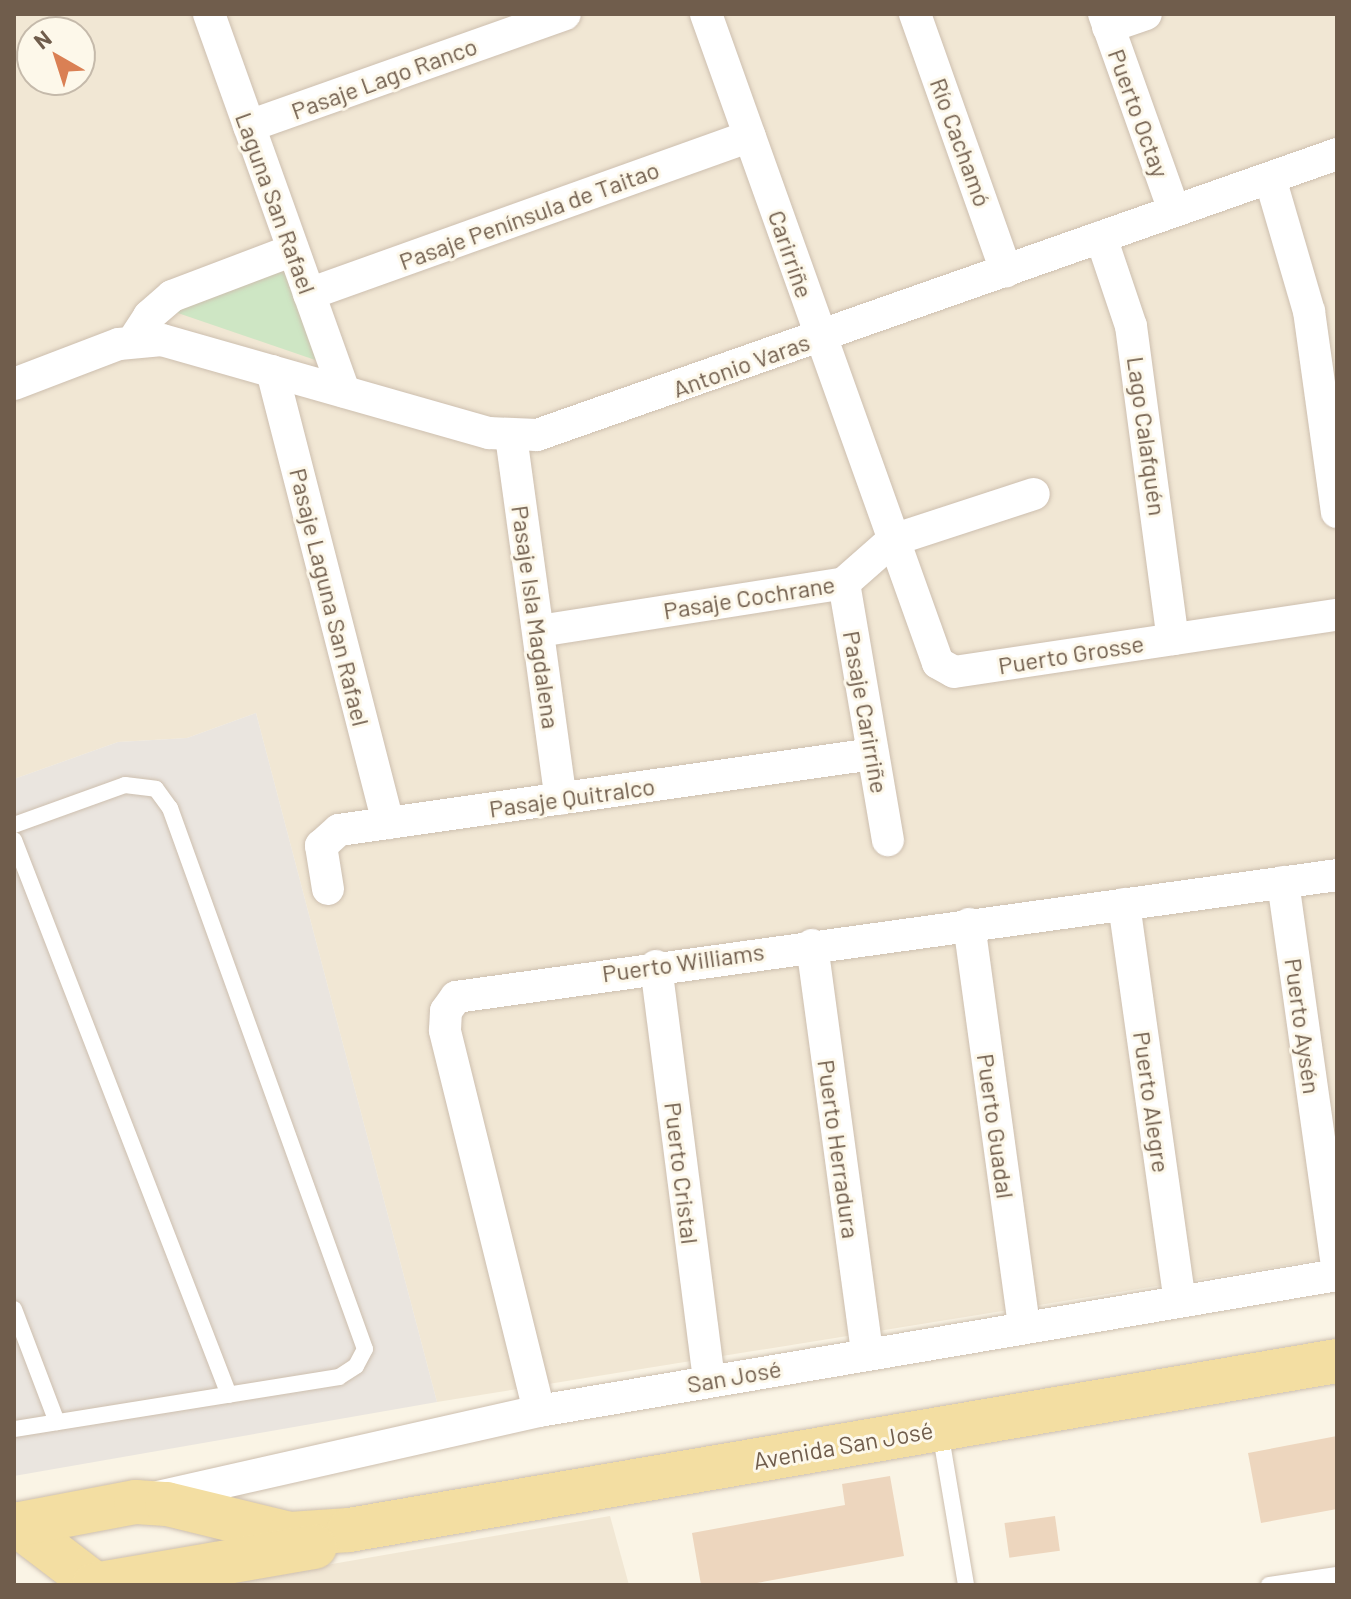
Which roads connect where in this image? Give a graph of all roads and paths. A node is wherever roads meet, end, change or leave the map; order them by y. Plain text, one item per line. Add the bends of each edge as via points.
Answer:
1 (209, 14) edge
2 (565, 14) edge
3 (706, 14) edge
4 (915, 14) edge
5 (1146, 14) edge
6 (1106, 21) edge
7 (249, 126) junction
8 (750, 136) junction
9 (1337, 154) edge
10 (1270, 178) junction
11 (1174, 211) junction
12 (1101, 237) junction
13 (293, 250) junction
14 (1006, 271) junction
15 (309, 294) junction
16 (820, 336) junction
17 (133, 341) junction
18 (272, 371) junction
19 (14, 384) edge
20 (344, 392) junction
21 (511, 436) junction
22 (1034, 494) dead end
23 (1337, 512) edge
24 (893, 540) junction
25 (844, 583) junction
26 (1337, 615) edge
27 (539, 631) junction
28 (1173, 639) junction
29 (873, 754) junction
30 (561, 799) junction
31 (388, 823) junction
32 (14, 825) edge
33 (14, 840) edge
34 (888, 840) dead end
35 (1337, 875) edge
36 (1283, 882) junction
37 (328, 889) dead end
38 (1124, 904) junction
39 (969, 924) junction
40 (812, 945) junction
41 (656, 966) junction
42 (1337, 1266) edge
43 (1337, 1275) edge
44 (1180, 1301) junction
45 (14, 1309) edge
46 (1024, 1327) junction
47 (867, 1353) junction
48 (1337, 1361) edge
49 (709, 1380) junction
50 (229, 1395) junction
51 (539, 1411) junction
52 (57, 1422) junction
53 (14, 1429) edge
54 (939, 1429) junction
55 (136, 1502) junction
56 (15, 1524) edge
57 (349, 1530) junction
58 (1337, 1575) edge
59 (95, 1585) edge
60 (966, 1585) edge
61 (1269, 1585) edge

1 - 7 street, Laguna San Rafael
2 - 7 street, Pasaje Lago Ranco
3 - 8 street, Carirriñe
4 - 14 street, Río Cachamó
5 - 6 street
6 - 11 street, Puerto Octay
7 - 13 street, Laguna San Rafael
8 - 15 street, Pasaje Península de Taitao
8 - 16 street, Carirriñe
9 - 10 street, Antonio Varas
10 - 11 street, Antonio Varas
10 - 23 street via 1309,311
11 - 12 street, Antonio Varas
12 - 14 street, Antonio Varas
12 - 28 street, Lago Calafquén via 1131,326
13 - 15 street, Laguna San Rafael
13 - 17 street via 172,296 149,316
14 - 16 street, Antonio Varas
15 - 20 street, Laguna San Rafael
16 - 21 street, Antonio Varas via 563,430
16 - 24 street, Carirriñe
17 - 18 street, Antonio Varas via 176,343
17 - 19 street, Antonio Varas
18 - 20 street, Antonio Varas
18 - 31 street, Pasaje Laguna San Rafael
20 - 21 street, Antonio Varas
21 - 27 street, Pasaje Isla Magdalena
22 - 24 street, Pasaje Cochrane
24 - 25 street, Pasaje Cochrane
24 - 28 street, Puerto Grosse via 929,646 938,663 954,672
25 - 27 street, Pasaje Cochrane
25 - 29 street, Pasaje Carirriñe
26 - 28 street, Puerto Grosse
27 - 30 street, Pasaje Isla Magdalena
29 - 30 street, Pasaje Quitralco
29 - 34 street, Pasaje Carirriñe
30 - 31 street, Pasaje Quitralco
31 - 37 street, Pasaje Quitralco via 339,830 325,839 321,855
32 - 50 lane via 125,785 156,789 170,808 365,1349 356,1366 339,1377
33 - 50 lane
35 - 36 street, Puerto Williams
36 - 38 street, Puerto Williams
36 - 42 street, Puerto Aysén
38 - 39 street, Puerto Williams
38 - 44 street, Puerto Alegre
39 - 40 street, Puerto Williams
39 - 46 street, Puerto Guadal
40 - 41 street, Puerto Williams
40 - 47 street, Puerto Herradura
41 - 49 street, Puerto Cristal
41 - 51 street, Puerto Williams via 473,990 456,997 446,1011 445,1030
43 - 44 street, San José
44 - 46 street, San José
45 - 52 lane
46 - 47 street, San José
47 - 49 street, San José
48 - 54 main road, Avenida San José
49 - 51 street, San José
50 - 52 lane
51 - 55 street, San José
52 - 53 lane
54 - 57 main road, Avenida San José
54 - 60 lane
55 - 56 main road, Avenida San José
55 - 57 main road, Avenida San José via 177,1506 290,1534
56 - 59 main road
57 - 59 main road, Avenida San José via 286,1555
58 - 61 lane

